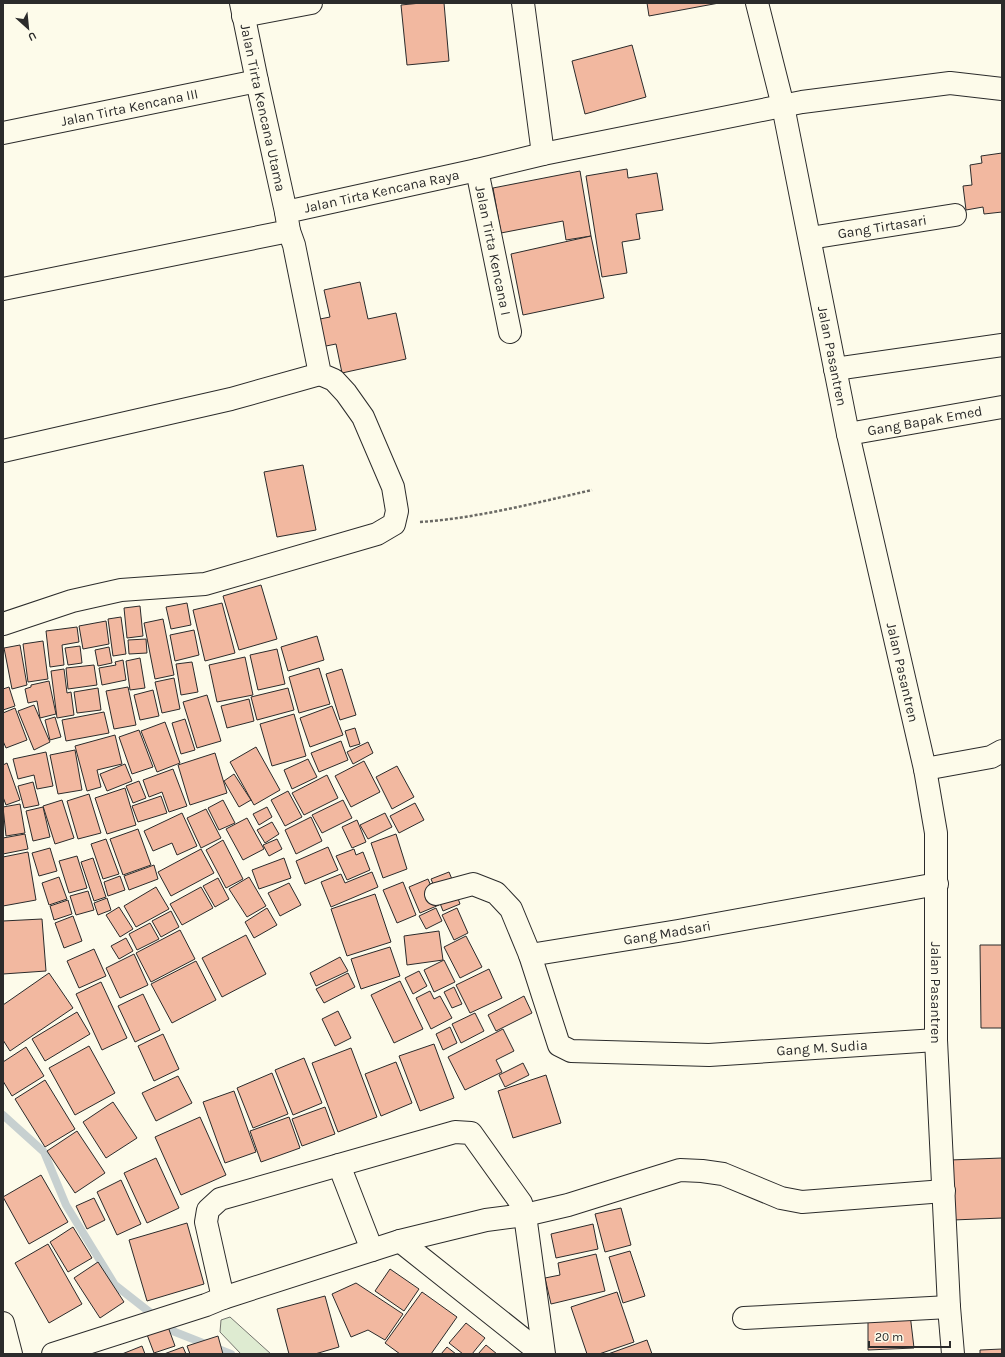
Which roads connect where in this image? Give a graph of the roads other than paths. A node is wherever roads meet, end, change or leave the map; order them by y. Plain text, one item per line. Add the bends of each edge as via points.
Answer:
1 (311, 3) edge
2 (523, 3) edge
3 (757, 3) edge
4 (242, 10) edge
5 (257, 81) junction
6 (1002, 90) edge
7 (783, 106) junction
8 (3, 133) edge
9 (543, 154) junction
10 (477, 170) junction
11 (955, 215) dead end
12 (288, 221) junction
13 (810, 238) junction
14 (3, 289) edge
15 (510, 332) dead end
16 (1002, 345) edge
17 (835, 369) junction
18 (320, 374) junction
19 (1002, 407) edge
20 (848, 434) junction
21 (3, 451) edge
22 (3, 624) edge
23 (998, 756) edge
24 (925, 769) junction
25 (937, 884) junction
26 (436, 894) dead end
27 (530, 955) junction
28 (936, 1040) junction
29 (339, 1165) junction
30 (943, 1185) junction
31 (523, 1209) junction
32 (400, 1241) junction
33 (372, 1250) junction
34 (223, 1298) junction
35 (949, 1307) junction
36 (744, 1318) dead end
37 (3, 1323) edge
38 (11, 1354) edge
39 (53, 1354) edge
40 (543, 1354) edge
41 (953, 1354) edge

1 - 4 street
2 - 9 street
3 - 7 street, Jalan Pasantren
4 - 5 street, Jalan Tirta Kencana Utama
5 - 8 street, Jalan Tirta Kencana III
5 - 12 street, Jalan Tirta Kencana Utama
6 - 7 street, Jalan Tirta Kencana Raya via 950,83
7 - 9 street, Jalan Tirta Kencana Raya
7 - 13 street, Jalan Pasantren
9 - 10 street, Jalan Tirta Kencana Raya
10 - 12 street, Jalan Tirta Kencana Raya
10 - 15 street, Jalan Tirta Kencana I
11 - 13 street, Gang Tirtasari
12 - 14 street, Jalan Tirta Kencana Raya
12 - 18 street, Jalan Tirta Kencana Utama
13 - 17 street, Jalan Pasantren
16 - 17 street
17 - 20 street, Jalan Pasantren
18 - 21 street via 231,399
18 - 22 street via 334,380 363,417 393,487 397,511 394,524 377,534 205,584 121,590 72,601
19 - 20 street, Gang Bapak Emed
20 - 24 street, Jalan Pasantren
23 - 24 street
24 - 25 street, Jalan Pasantren via 936,833
25 - 27 street, Gang Madsari
25 - 28 street, Jalan Pasantren
26 - 27 street via 473,884 496,893 511,910
27 - 28 street, Gang M. Sudia via 558,1046 571,1051 709,1055
28 - 30 street, Jalan Pasantren
29 - 31 street via 455,1132 471,1133
29 - 33 street
29 - 34 street via 220,1199 208,1210 206,1222
30 - 31 street via 802,1202 781,1198 723,1174 680,1170 568,1205
30 - 35 street, Jalan Pasantren
31 - 32 street
31 - 40 street
32 - 33 street
32 - 40 street
33 - 34 street
34 - 39 street
35 - 36 street
35 - 41 street, Jalan Pasantren
37 - 38 street

